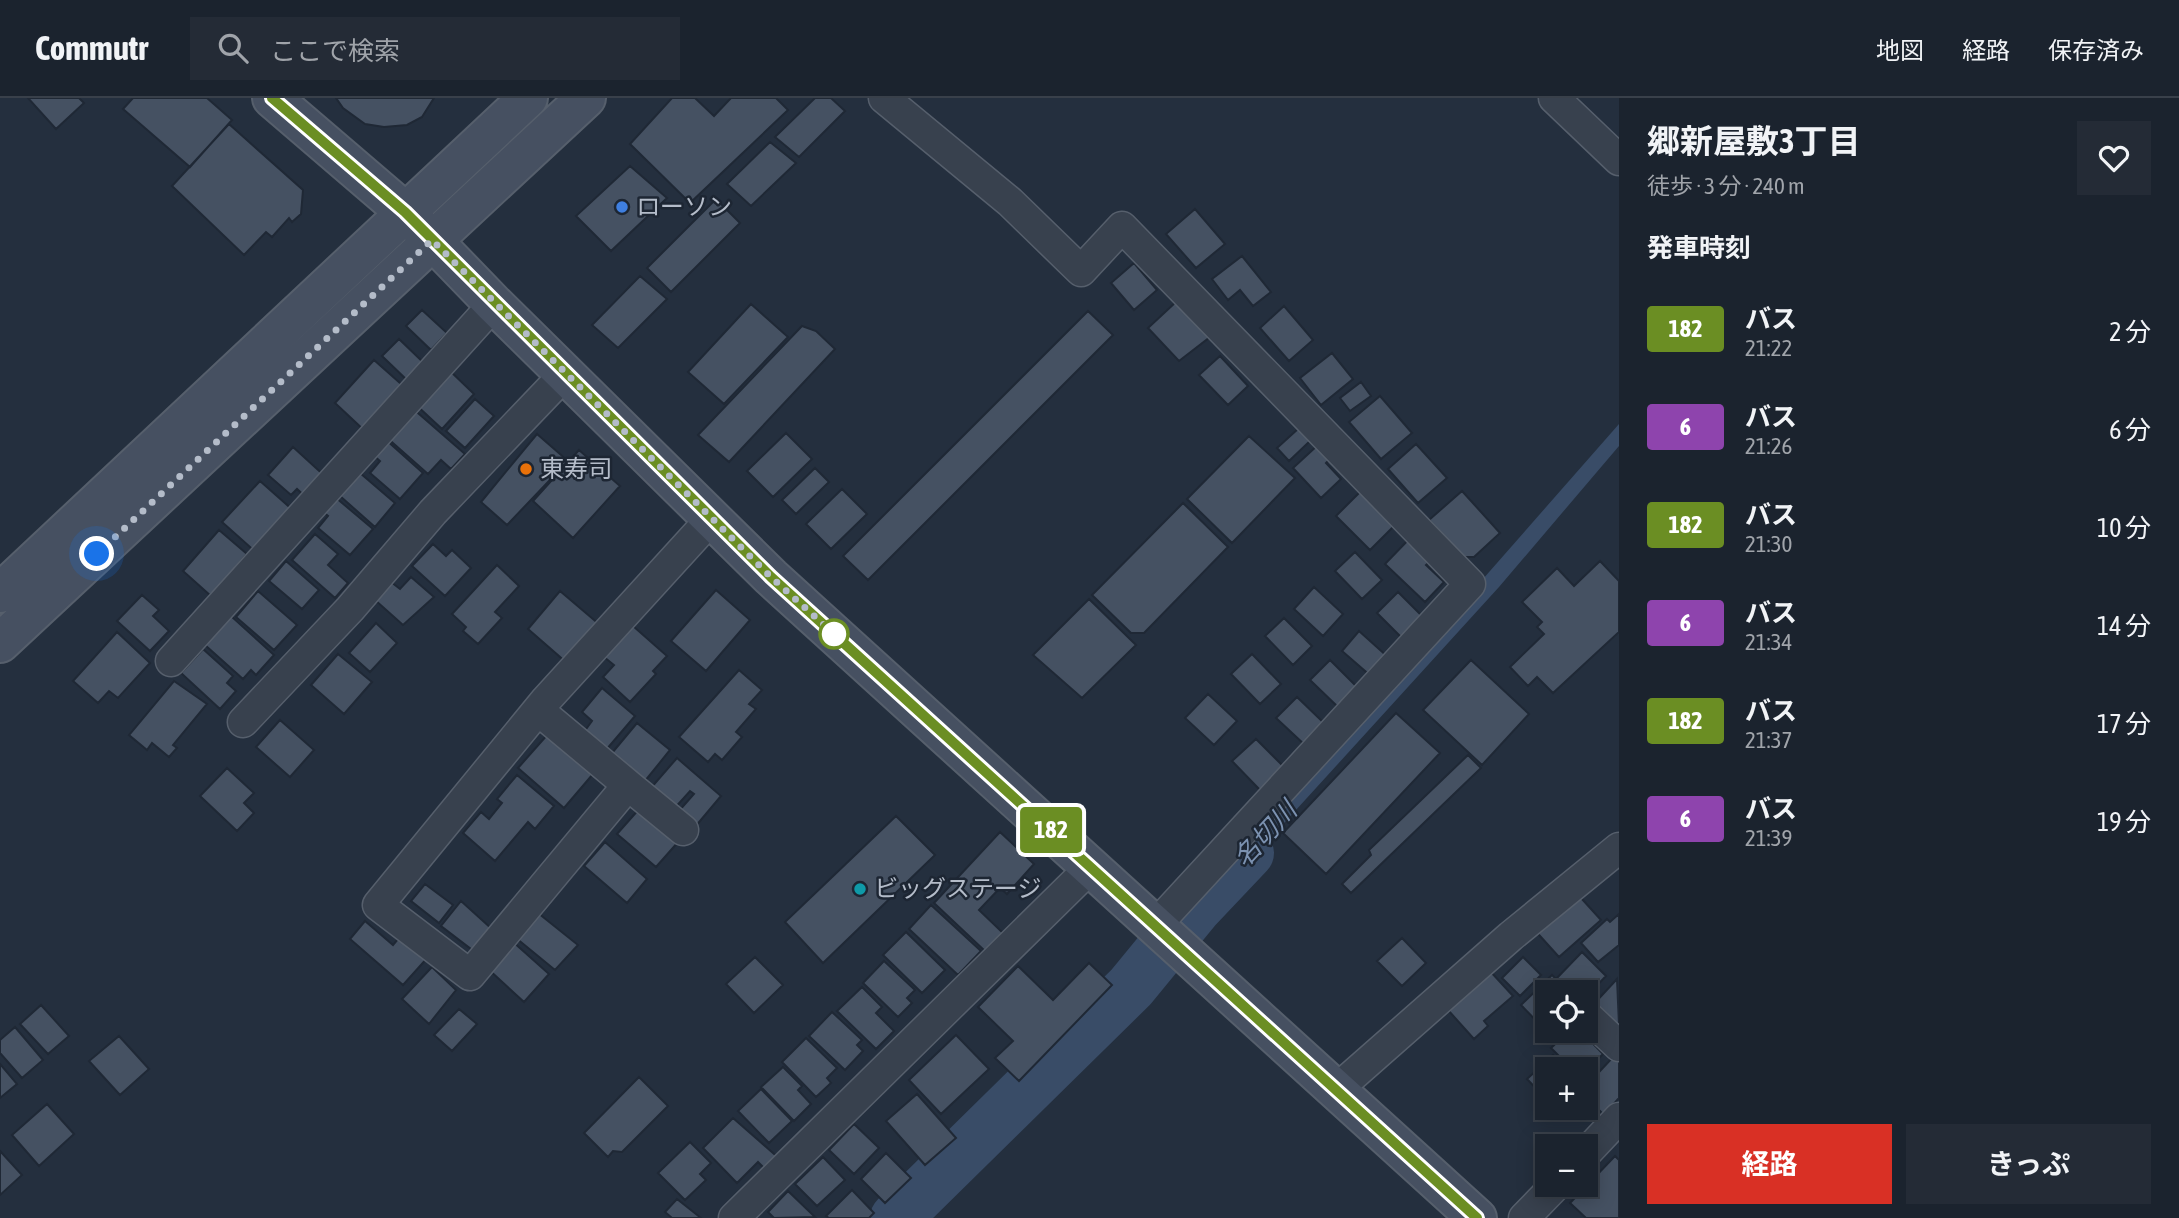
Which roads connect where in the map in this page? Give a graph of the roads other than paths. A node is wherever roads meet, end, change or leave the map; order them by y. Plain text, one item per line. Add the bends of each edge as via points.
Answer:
1 (272, 98) edge
2 (528, 98) edge
3 (586, 98) edge
4 (884, 98) edge
5 (1554, 98) edge
6 (1619, 160) edge
7 (405, 212) junction
8 (432, 240) junction
9 (494, 304) junction
10 (565, 374) junction
11 (712, 518) junction
12 (0, 593) edge
13 (0, 643) edge
14 (171, 661) dead end
15 (538, 710) junction
16 (243, 722) dead end
17 (628, 785) junction
18 (683, 830) dead end
19 (1619, 848) edge
20 (1091, 867) junction
21 (1156, 925) junction
22 (1598, 1026) edge
23 (1619, 1046) edge
24 (1336, 1090) junction
25 (1619, 1118) edge
26 (1598, 1140) edge
27 (1544, 1197) edge
28 (734, 1218) edge
29 (1477, 1218) edge
30 (1524, 1218) edge

1 - 7 main road
2 - 7 main road
3 - 8 main road
4 - 21 street via 1010,202 1081,271 1122,227 1470,584
5 - 6 street
7 - 8 main road
7 - 12 main road
8 - 9 main road
8 - 13 main road
9 - 10 main road
9 - 14 street
10 - 11 main road
10 - 16 street
11 - 15 street
11 - 20 main road
15 - 17 street
15 - 17 street via 378,905 470,975
17 - 18 street
19 - 24 street
20 - 21 main road
20 - 28 street
21 - 24 main road
22 - 23 street
24 - 29 main road
25 - 26 street
27 - 30 street

